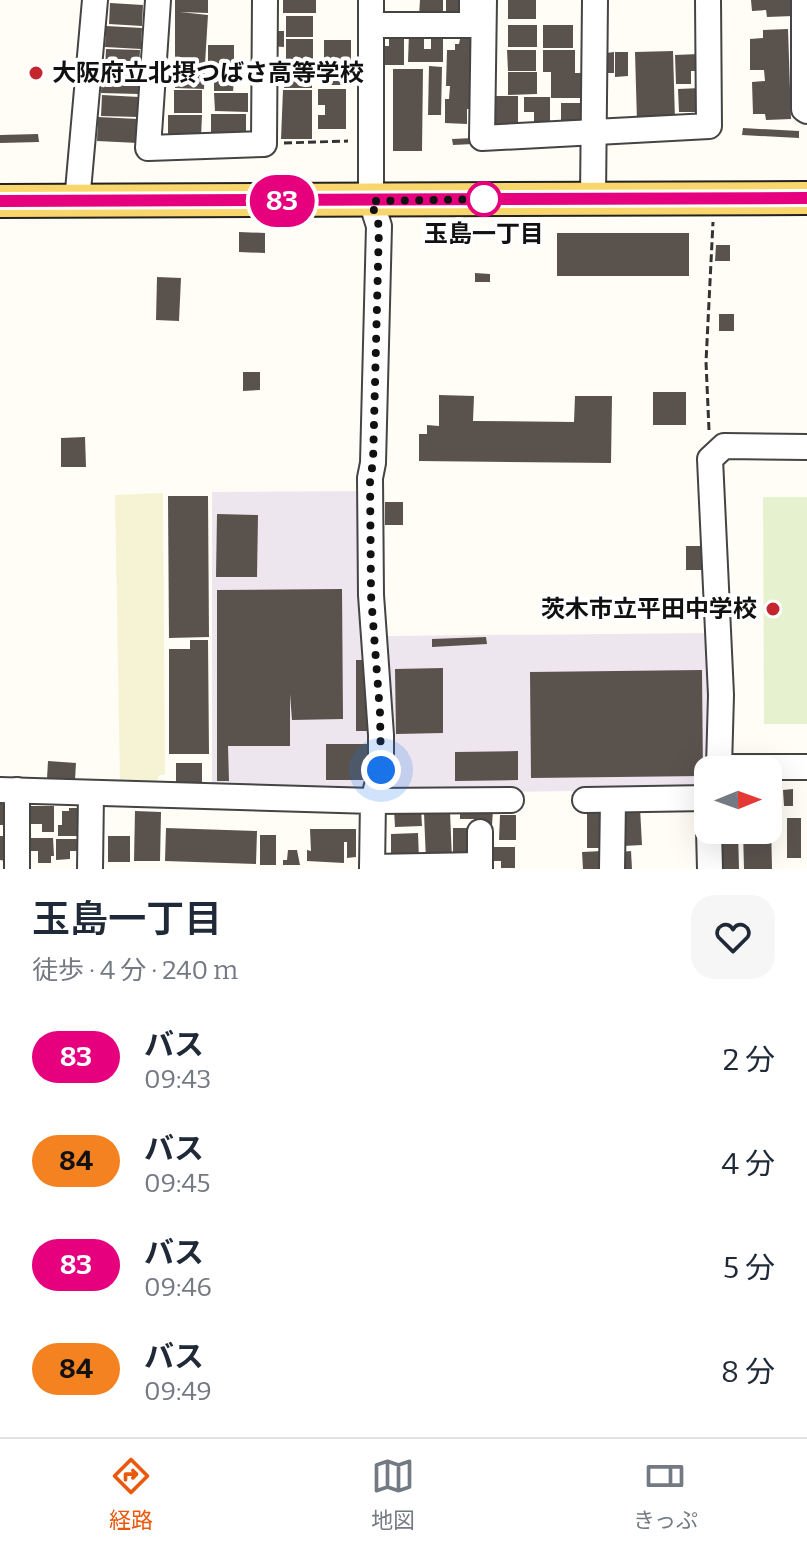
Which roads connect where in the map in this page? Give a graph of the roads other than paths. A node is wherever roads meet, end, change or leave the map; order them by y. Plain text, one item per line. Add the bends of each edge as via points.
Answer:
1 (95, 0) edge
2 (158, 0) edge
3 (265, 0) edge
4 (371, 0) edge
5 (472, 0) edge
6 (484, 0) edge
7 (595, 0) edge
8 (708, 0) edge
9 (804, 0) edge
10 (371, 25) junction
11 (807, 111) edge
12 (593, 132) junction
13 (593, 197) junction
14 (807, 198) edge
15 (0, 201) edge
16 (371, 201) junction
17 (77, 202) junction
18 (807, 447) edge
19 (719, 756) edge
20 (807, 767) edge
21 (782, 768) edge
22 (9, 790) edge
23 (91, 793) junction
24 (511, 800) dead end
25 (585, 800) dead end
26 (613, 800) junction
27 (694, 800) edge
28 (373, 801) junction
29 (480, 832) dead end
30 (709, 844) edge
31 (480, 867) edge
32 (372, 868) edge
33 (17, 869) edge
34 (90, 869) edge
35 (612, 869) edge
36 (710, 869) edge

1 - 17 street
2 - 3 street via 148,148 264,144
4 - 10 street
5 - 10 street via 472,25
6 - 12 street via 482,138
7 - 12 street
8 - 12 street via 709,126
9 - 11 street
10 - 16 street
12 - 13 street
13 - 14 main road
13 - 16 main road
15 - 17 main road
16 - 17 main road
16 - 28 street via 379,226 370,493 381,735 381,770
18 - 19 street via 724,446 710,459
20 - 21 street
22 - 23 street
22 - 33 street
23 - 28 street
23 - 34 street
24 - 28 street
25 - 26 street
26 - 27 street
26 - 35 street
28 - 32 street
29 - 31 street
30 - 36 street
31 - 32 street

